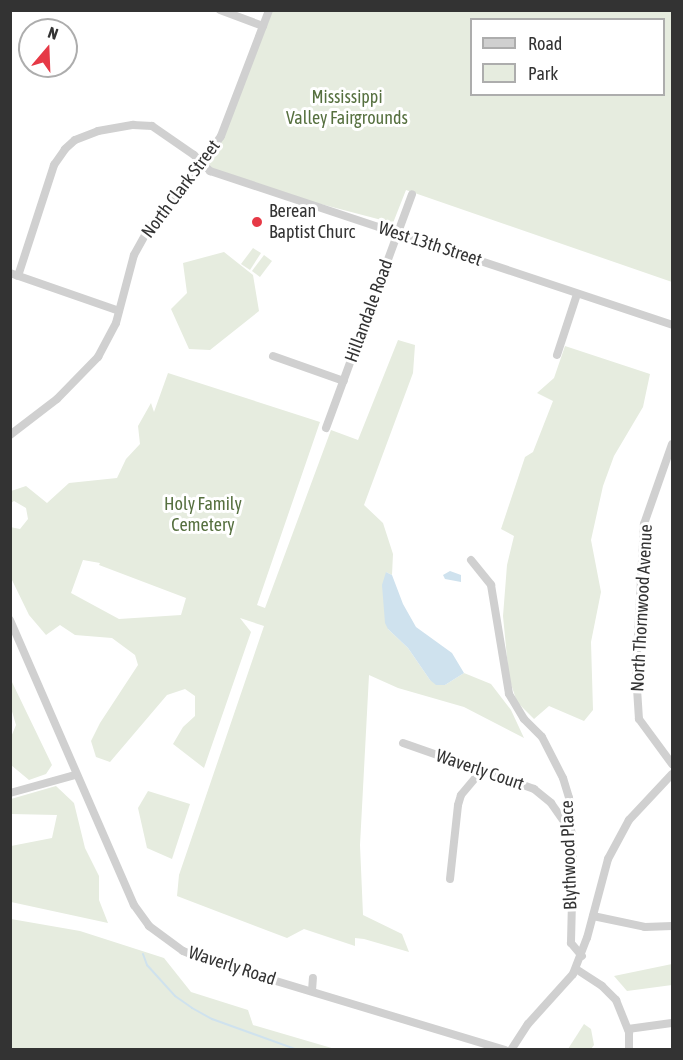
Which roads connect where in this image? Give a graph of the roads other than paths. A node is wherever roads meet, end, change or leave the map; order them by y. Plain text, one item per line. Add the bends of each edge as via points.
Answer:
1 (220, 10) edge
2 (269, 10) edge
3 (263, 26) junction
4 (203, 163) junction
5 (412, 194) dead end
6 (398, 234) junction
7 (14, 274) edge
8 (577, 294) junction
9 (118, 311) junction
10 (672, 325) edge
11 (557, 355) dead end
12 (273, 356) dead end
13 (344, 381) junction
14 (326, 428) dead end
15 (10, 435) edge
16 (672, 444) edge
17 (471, 560) dead end
18 (10, 620) edge
19 (403, 743) dead end
20 (672, 764) edge
21 (481, 771) junction
22 (672, 774) edge
23 (75, 775) junction
24 (10, 793) edge
25 (572, 834) junction
26 (450, 879) dead end
27 (593, 916) junction
28 (672, 926) edge
29 (582, 956) junction
30 (576, 969) junction
31 (313, 978) dead end
32 (312, 991) junction
33 (672, 1023) edge
34 (628, 1029) junction
35 (505, 1050) edge
36 (511, 1050) edge
37 (629, 1050) edge

1 - 3 street
2 - 3 street, North Clark Street
3 - 4 street, North Clark Street via 221,136
4 - 6 street, West 13th Street via 210,171 241,183
4 - 7 street, West 13th Street via 152,126 98,131 75,140 64,148 54,165
4 - 9 street, North Clark Street via 150,226 134,255
5 - 6 street, Hillandale Road
6 - 8 street, West 13th Street
6 - 13 street, Hillandale Road
7 - 9 street
8 - 10 street, West 13th Street
8 - 11 street
9 - 15 street, North Clark Street via 112,334 86,372
12 - 13 street
13 - 14 street, Hillandale Road
16 - 20 street, North Thornwood Avenue via 644,524 636,673 639,719
17 - 25 street, Blythwood Place via 491,585 509,694 524,719 542,737 563,778
18 - 23 street, Waverly Road
19 - 21 street, Waverly Court
21 - 25 street, Waverly Court via 534,789 551,803
21 - 26 street via 461,795 458,805
22 - 27 street via 629,820 608,859
23 - 24 street
23 - 32 street, Waverly Road via 134,905 149,926 183,951 200,958
25 - 29 street, Blythwood Place via 571,943
27 - 28 street via 645,927
27 - 29 street
29 - 30 street
30 - 34 street via 616,1000
30 - 36 street via 528,1024
31 - 32 street
32 - 35 street, Waverly Road
33 - 34 street
34 - 37 street

